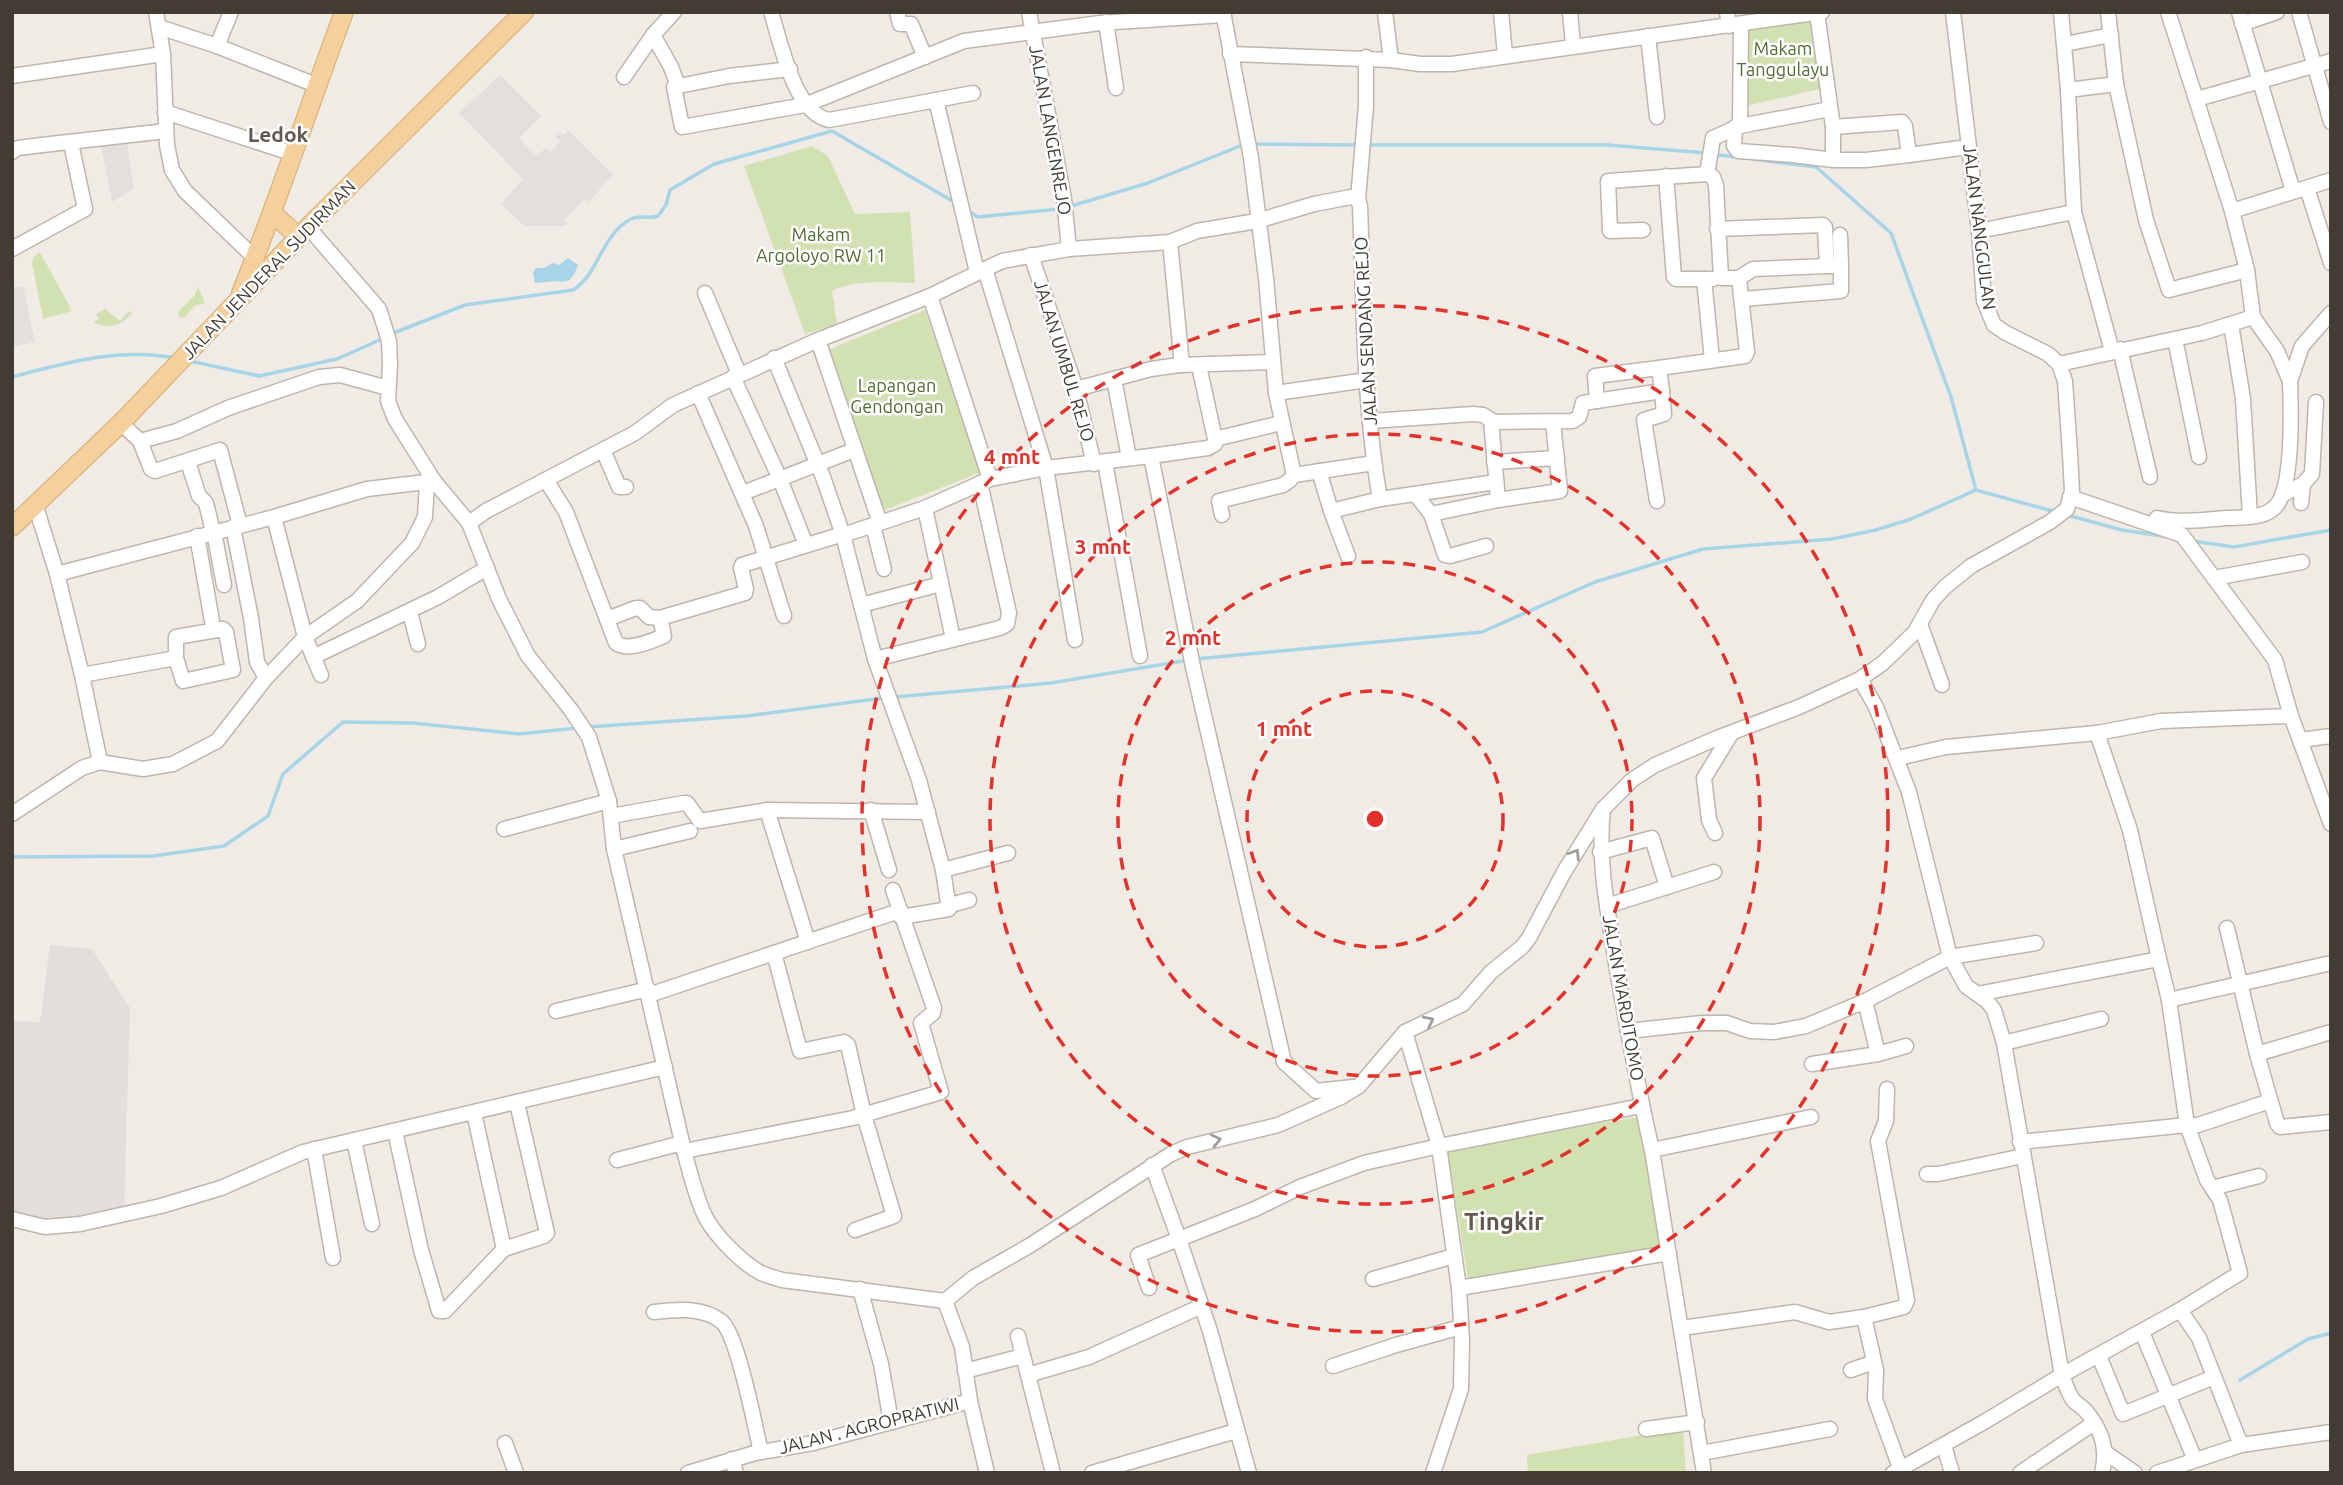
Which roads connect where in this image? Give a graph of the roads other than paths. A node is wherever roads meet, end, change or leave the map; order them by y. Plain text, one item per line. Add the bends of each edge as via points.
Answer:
1 (231, 12) edge
2 (344, 12) edge
3 (524, 12) edge
4 (674, 12) edge
5 (771, 12) edge
6 (897, 12) edge
7 (1029, 12) edge
8 (1385, 12) edge
9 (1501, 12) edge
10 (1570, 12) edge
11 (1953, 12) edge
12 (2061, 12) edge
13 (2108, 12) edge
14 (2168, 12) edge
15 (2277, 12) edge
16 (2299, 12) edge
17 (1820, 13) edge
18 (1223, 14) edge
19 (2241, 18) edge
20 (158, 20) edge
21 (1732, 21) edge
22 (1106, 22) junction
23 (1032, 32) junction
24 (2112, 34) junction
25 (653, 35) junction
26 (1648, 36) junction
27 (2065, 44) junction
28 (1573, 45) junction
29 (217, 46) junction
30 (163, 54) junction
31 (1230, 54) junction
32 (1505, 55) junction
33 (925, 57) junction
34 (1366, 57) junction
35 (1391, 60) junction
36 (2331, 61) edge
37 (2314, 65) junction
38 (790, 69) junction
39 (12, 76) edge
40 (624, 78) dead end
41 (2259, 83) junction
42 (2116, 84) junction
43 (316, 85) junction
44 (678, 86) junction
45 (1116, 88) dead end
46 (2068, 90) junction
47 (974, 95) dead end
48 (2197, 99) junction
49 (936, 100) junction
50 (805, 105) junction
51 (1830, 109) junction
52 (165, 112) junction
53 (1657, 117) dead end
54 (2331, 122) edge
55 (1738, 126) junction
56 (1833, 127) junction
57 (166, 131) junction
58 (71, 143) junction
59 (1968, 147) junction
60 (12, 152) edge
61 (294, 154) junction
62 (1909, 155) junction
63 (1833, 160) junction
64 (1707, 174) junction
65 (1666, 176) junction
66 (2331, 180) edge
67 (2300, 189) junction
68 (1358, 199) junction
69 (2232, 211) junction
70 (2074, 212) junction
71 (272, 214) junction
72 (1257, 220) junction
73 (1717, 229) junction
74 (1643, 230) dead end
75 (1979, 231) junction
76 (304, 232) junction
77 (1840, 235) dead end
78 (1171, 242) junction
79 (12, 249) edge
80 (1069, 249) junction
81 (1031, 255) junction
82 (255, 258) junction
83 (2331, 263) edge
84 (1834, 266) junction
85 (981, 270) junction
86 (2247, 270) junction
87 (1721, 278) junction
88 (1739, 278) junction
89 (1704, 279) junction
90 (705, 293) dead end
91 (930, 296) junction
92 (1742, 299) junction
93 (237, 303) junction
94 (2331, 313) edge
95 (2253, 317) junction
96 (2231, 324) junction
97 (2175, 339) junction
98 (818, 340) junction
99 (2116, 350) junction
100 (774, 358) junction
101 (1712, 360) junction
102 (1273, 362) junction
103 (2059, 364) junction
104 (1182, 365) junction
105 (1199, 366) junction
106 (1659, 368) junction
107 (736, 376) junction
108 (1114, 379) junction
109 (1367, 380) junction
110 (2290, 381) junction
111 (388, 388) junction
112 (1076, 389) junction
113 (1662, 391) junction
114 (698, 393) junction
115 (1276, 393) junction
116 (1597, 401) junction
117 (2316, 402) dead end
118 (1371, 421) junction
119 (1492, 422) junction
120 (1553, 422) junction
121 (121, 423) junction
122 (1281, 423) junction
123 (1215, 439) junction
124 (140, 441) junction
125 (603, 450) junction
126 (854, 450) junction
127 (1151, 456) junction
128 (2199, 457) dead end
129 (1129, 458) junction
130 (1557, 458) junction
131 (188, 462) junction
132 (1494, 462) junction
133 (1099, 463) junction
134 (1374, 463) junction
135 (818, 465) junction
136 (1046, 468) junction
137 (1319, 471) junction
138 (1294, 475) junction
139 (2150, 477) dead end
140 (780, 479) junction
141 (546, 480) junction
142 (985, 481) junction
143 (430, 482) junction
144 (1496, 482) junction
145 (2303, 484) junction
146 (626, 487) dead end
147 (743, 494) junction
148 (1416, 495) junction
149 (2282, 495) junction
150 (1380, 499) junction
151 (2070, 499) junction
152 (1498, 500) junction
153 (1657, 501) dead end
154 (2301, 503) dead end
155 (35, 504) junction
156 (925, 508) junction
157 (1331, 511) junction
158 (1222, 514) dead end
159 (1431, 514) junction
160 (2250, 516) junction
161 (274, 517) junction
162 (469, 523) junction
163 (876, 524) junction
164 (236, 526) junction
165 (12, 527) edge
166 (213, 532) junction
167 (843, 535) junction
168 (197, 536) junction
169 (806, 545) junction
170 (1486, 546) dead end
171 (1348, 556) dead end
172 (766, 558) junction
173 (2302, 562) dead end
174 (487, 568) junction
175 (884, 569) dead end
176 (57, 574) junction
177 (2214, 578) junction
178 (225, 584) dead end
179 (941, 584) junction
180 (861, 605) junction
181 (410, 612) junction
182 (783, 617) dead end
183 (660, 618) junction
184 (607, 619) junction
185 (212, 621) dead end
186 (1920, 624) junction
187 (305, 637) junction
188 (953, 639) junction
189 (1075, 640) dead end
190 (418, 644) dead end
191 (1140, 656) dead end
192 (313, 657) junction
193 (176, 658) junction
194 (875, 659) junction
195 (82, 675) junction
196 (321, 675) dead end
197 (266, 678) junction
198 (1860, 679) junction
199 (1942, 685) dead end
200 (2291, 716) junction
201 (1732, 733) junction
202 (2097, 733) junction
203 (2331, 736) edge
204 (2300, 740) junction
205 (1898, 758) junction
206 (100, 762) junction
207 (609, 801) junction
208 (1603, 809) junction
209 (768, 810) junction
210 (872, 810) junction
211 (928, 812) junction
212 (12, 814) edge
213 (611, 816) junction
214 (2331, 824) edge
215 (504, 829) dead end
216 (690, 831) dead end
217 (1715, 833) dead end
218 (614, 849) junction
219 (1600, 852) junction
220 (1008, 853) dead end
221 (889, 870) dead end
222 (943, 870) junction
223 (1714, 872) dead end
224 (1667, 887) junction
225 (893, 890) dead end
226 (969, 900) dead end
227 (950, 905) junction
228 (1607, 906) junction
229 (900, 914) junction
230 (2227, 928) dead end
231 (808, 942) junction
232 (2036, 943) dead end
233 (774, 953) junction
234 (1950, 957) junction
235 (2159, 959) junction
236 (2331, 964) edge
237 (2239, 983) junction
238 (648, 992) junction
239 (1977, 994) junction
240 (2169, 999) junction
241 (1865, 1001) junction
242 (556, 1011) dead end
243 (2101, 1019) dead end
244 (1628, 1031) junction
245 (1405, 1032) junction
246 (2331, 1032) edge
247 (2004, 1043) junction
248 (1906, 1046) dead end
249 (1878, 1054) junction
250 (2257, 1054) junction
251 (1812, 1064) dead end
252 (665, 1067) junction
253 (1359, 1086) junction
254 (1886, 1089) dead end
255 (2270, 1101) junction
256 (517, 1103) junction
257 (1642, 1106) junction
258 (474, 1113) junction
259 (864, 1115) junction
260 (1811, 1117) dead end
261 (2331, 1122) edge
262 (2187, 1125) junction
263 (395, 1131) junction
264 (354, 1140) junction
265 (1439, 1146) junction
266 (683, 1147) junction
267 (314, 1149) junction
268 (2022, 1149) junction
269 (1652, 1150) junction
270 (617, 1160) dead end
271 (1152, 1165) junction
272 (1927, 1174) dead end
273 (2259, 1176) dead end
274 (2212, 1188) junction
275 (12, 1219) edge
276 (372, 1224) dead end
277 (855, 1230) dead end
278 (1179, 1239) junction
279 (504, 1249) junction
280 (1669, 1253) junction
281 (1454, 1256) junction
282 (333, 1258) dead end
283 (1373, 1279) dead end
284 (1149, 1288) dead end
285 (1459, 1288) junction
286 (860, 1289) junction
287 (945, 1301) junction
288 (1202, 1306) junction
289 (2180, 1310) junction
290 (654, 1312) dead end
291 (1864, 1317) junction
292 (1461, 1327) junction
293 (1682, 1328) junction
294 (2142, 1332) junction
295 (1018, 1336) dead end
296 (1023, 1356) junction
297 (2099, 1356) junction
298 (1874, 1362) junction
299 (1333, 1367) dead end
300 (1851, 1370) dead end
301 (965, 1371) junction
302 (1028, 1375) junction
303 (2062, 1375) junction
304 (2214, 1377) junction
305 (2168, 1396) junction
306 (970, 1401) junction
307 (891, 1422) junction
308 (1697, 1422) junction
309 (2094, 1423) junction
310 (1646, 1429) dead end
311 (1830, 1429) dead end
312 (1236, 1431) junction
313 (2331, 1432) edge
314 (505, 1443) dead end
315 (1944, 1445) junction
316 (2241, 1445) junction
317 (761, 1452) junction
318 (1702, 1453) junction
319 (2106, 1453) junction
320 (2195, 1460) junction
321 (734, 1466) edge
322 (1898, 1472) edge
323 (516, 1473) edge
324 (688, 1473) edge
325 (988, 1473) edge
326 (1054, 1473) edge
327 (1092, 1473) edge
328 (1249, 1473) edge
329 (1433, 1473) edge
330 (1704, 1473) edge
331 (1952, 1473) edge
332 (2020, 1473) edge
333 (2102, 1473) edge
334 (2135, 1473) edge
335 (2157, 1473) edge

1 - 29 street
2 - 43 main road
3 - 76 main road, JALAN JENDERAL SUDIRMAN
4 - 25 street
5 - 38 street
6 - 33 street via 900,24 911,24
7 - 23 street, JALAN LANGENREJO
8 - 35 street
9 - 32 street
10 - 28 street
11 - 59 street, JALAN NANGGULAN
12 - 27 street
13 - 24 street
14 - 48 street
15 - 19 street
16 - 37 street
17 - 21 street
17 - 51 street
18 - 22 street
18 - 31 street
19 - 41 street
20 - 29 street
20 - 30 street
21 - 26 street
21 - 55 street
22 - 23 street
22 - 45 street
23 - 33 street via 964,41
23 - 80 street, JALAN LANGENREJO
24 - 27 street
24 - 42 street
25 - 40 street
25 - 44 street
26 - 28 street
26 - 53 street
27 - 46 street
28 - 32 street
29 - 43 street
30 - 39 street
30 - 52 street
31 - 34 street
31 - 72 street via 1251,158
32 - 35 street via 1452,64
33 - 50 street
34 - 35 street
34 - 68 street, JALAN SENDANG REJO
36 - 37 street
37 - 41 street
37 - 54 street
38 - 44 street
38 - 50 street
41 - 48 street
41 - 67 street
42 - 46 street
42 - 86 street via 2146,220 2168,289
43 - 61 main road
44 - 50 street via 674,87 682,127
46 - 70 street
47 - 49 street
48 - 69 street
49 - 50 street via 829,120
49 - 85 street
51 - 55 street
51 - 56 street
52 - 57 street
52 - 61 street
55 - 63 street via 1734,146 1738,151
55 - 64 street via 1710,142
56 - 62 street via 1902,122
56 - 63 street
57 - 58 street
57 - 82 street via 170,162 179,183
58 - 60 street
58 - 79 street via 85,209
59 - 62 street
59 - 75 street, JALAN NANGGULAN
61 - 71 main road
62 - 63 street
64 - 65 street
64 - 73 street via 1715,182
65 - 74 street via 1607,182 1610,231
65 - 89 street via 1674,277
66 - 67 street
67 - 69 street
67 - 83 street
68 - 72 street via 1314,204
68 - 109 street, JALAN SENDANG REJO
69 - 86 street
70 - 75 street
70 - 99 street
71 - 76 main road
71 - 82 main road
72 - 78 street via 1197,230
72 - 102 street
73 - 84 street via 1823,225
73 - 87 street
75 - 103 street, JALAN NANGGULAN via 1984,301 1994,325
76 - 93 main road, JALAN JENDERAL SUDIRMAN
76 - 111 street via 373,300 389,341
77 - 84 street
78 - 80 street
78 - 104 street
80 - 81 street
81 - 85 street
81 - 112 street, JALAN UMBUL REJO
82 - 93 main road
84 - 88 street via 1753,269
84 - 92 street via 1841,291
85 - 91 street
85 - 136 street
86 - 95 street
87 - 88 street
87 - 89 street
88 - 92 street
89 - 101 street
90 - 107 street
91 - 98 street
91 - 142 street
92 - 101 street via 1747,354
93 - 121 main road, JALAN JENDERAL SUDIRMAN
94 - 110 street via 2302,346
95 - 96 street
95 - 110 street via 2277,351
96 - 97 street
96 - 160 street via 2243,399
97 - 99 street
97 - 128 street
98 - 100 street
98 - 126 street
99 - 103 street
99 - 139 street
100 - 107 street
100 - 135 street
101 - 106 street
102 - 105 street
102 - 115 street
103 - 151 street via 2068,410
104 - 105 street
104 - 108 street
105 - 123 street
106 - 113 street
106 - 116 street via 1595,376
107 - 114 street
107 - 140 street
108 - 112 street
108 - 129 street
109 - 115 street
109 - 118 street, JALAN SENDANG REJO
110 - 149 street via 2288,465
111 - 124 street via 340,375 319,377
111 - 143 street via 395,419
112 - 133 street, JALAN UMBUL REJO
113 - 116 street
113 - 153 street via 1664,414 1643,421
114 - 125 street
114 - 147 street
115 - 122 street
116 - 120 street via 1583,403 1577,420
117 - 145 street via 2312,474
118 - 119 street via 1473,414
118 - 134 street, JALAN SENDANG REJO
119 - 120 street
119 - 132 street
120 - 130 street
121 - 124 street
121 - 155 main road, JALAN JENDERAL SUDIRMAN
122 - 123 street, JALAN UMBUL REJO
122 - 138 street
123 - 127 street, JALAN UMBUL REJO via 1208,448
124 - 131 street via 155,471
125 - 141 street
125 - 146 street via 619,487
126 - 135 street
126 - 163 street
127 - 129 street, JALAN UMBUL REJO
127 - 253 street via 1191,660 1284,1062 1316,1091
129 - 133 street, JALAN UMBUL REJO
130 - 132 street
130 - 152 street via 1559,492
131 - 164 street via 220,450
131 - 166 street
132 - 144 street
133 - 136 street
133 - 191 street
134 - 137 street
134 - 150 street, JALAN SENDANG REJO
135 - 140 street
135 - 167 street
136 - 142 street
136 - 189 street
137 - 138 street
137 - 157 street
138 - 158 street via 1283,485 1219,501
140 - 147 street
140 - 169 street
141 - 162 street
141 - 184 street via 565,512
142 - 156 street
142 - 188 street via 1008,620 1000,628
143 - 161 street via 367,489
143 - 162 street
143 - 187 street via 425,517 412,543 357,601
144 - 148 street
144 - 152 street
145 - 149 street
145 - 154 street
147 - 172 street
148 - 150 street
148 - 159 street
149 - 160 street via 2270,511
150 - 157 street
151 - 160 street via 2177,522
151 - 177 street via 2182,535
151 - 186 street via 2050,522 1971,566 1945,587
152 - 159 street
155 - 165 main road, JALAN JENDERAL SUDIRMAN
155 - 176 street
156 - 163 street
156 - 179 street
157 - 171 street
159 - 170 street via 1446,556
161 - 164 street
161 - 187 street
162 - 174 street
163 - 167 street
163 - 175 street
164 - 166 street
164 - 197 street via 257,662
166 - 168 street
166 - 178 street
167 - 169 street
167 - 180 street
168 - 176 street
168 - 185 street
169 - 172 street
172 - 182 street
172 - 183 street via 740,566 745,593
173 - 177 street
174 - 181 street
174 - 207 street via 528,656 589,737
176 - 195 street
177 - 200 street via 2275,660
179 - 180 street
179 - 188 street
180 - 194 street
181 - 190 street
181 - 192 street
183 - 184 street via 636,608
183 - 184 street via 664,636 628,646 616,643
186 - 198 street via 1883,663
186 - 199 street
187 - 192 street
187 - 197 street
188 - 194 street
192 - 196 street
193 - 193 street via 176,637 225,629 233,668 185,682
193 - 195 street
194 - 211 street
195 - 206 street
197 - 206 street via 225,733 195,754 173,764 143,769
198 - 201 street
198 - 205 street
200 - 202 street via 2161,721
200 - 204 street
201 - 208 street via 1642,772
201 - 217 street via 1704,778
202 - 205 street via 1980,742
202 - 235 street via 2130,830
203 - 204 street
204 - 214 street
205 - 234 street
206 - 212 street via 82,768
207 - 213 street
207 - 215 street
208 - 219 street, JALAN MARDITOMO
245 -> 208 street via 1463,1004 1491,972 1522,947
209 - 210 street
209 - 213 street via 700,821 684,803
209 - 231 street
210 - 211 street
210 - 221 street
211 - 222 street
213 - 218 street
216 - 218 street
218 - 238 street
219 - 224 street via 1652,838
219 - 228 street, JALAN MARDITOMO
220 - 222 street
222 - 227 street
223 - 224 street
224 - 228 street
225 - 229 street
226 - 227 street
227 - 229 street via 947,911
228 - 244 street, JALAN MARDITOMO
229 - 231 street
229 - 259 street via 934,1008 920,1023 942,1091
230 - 237 street
231 - 233 street
232 - 234 street
233 - 238 street
233 - 259 street via 799,1050 846,1042
234 - 239 street via 1966,986
234 - 241 street
235 - 239 street
235 - 240 street
236 - 237 street
237 - 240 street
237 - 250 street
238 - 242 street
238 - 252 street
239 - 247 street via 1993,1010
240 - 262 street
241 - 244 street via 1806,1026 1774,1032 1750,1031 1727,1023
241 - 249 street
243 - 247 street
244 - 257 street, JALAN MARDITOMO
245 - 253 street
245 - 265 street
246 - 250 street
247 - 268 street
248 - 249 street
249 - 251 street
250 - 255 street
252 - 256 street
252 - 266 street
271 -> 253 street via 1187,1147 1278,1125
254 - 291 street via 1886,1121 1878,1141 1907,1300 1900,1310
255 - 261 street via 2280,1127
255 - 262 street
256 - 258 street
256 - 279 street via 547,1233
257 - 265 street
257 - 269 street, JALAN MARDITOMO
258 - 263 street
258 - 279 street
259 - 266 street
259 - 277 street via 894,1216
260 - 269 street
262 - 268 street
262 - 274 street
263 - 264 street
263 - 279 street via 439,1311 445,1311
264 - 267 street
264 - 276 street
265 - 278 street via 1364,1163
265 - 281 street
266 - 270 street
266 - 286 street via 705,1217 732,1251 761,1273 782,1280
267 - 275 street via 221,1188 162,1206 80,1224 45,1227
267 - 282 street
268 - 272 street
268 - 303 street
269 - 280 street, JALAN MARDITOMO
271 - 278 street
271 - 287 street via 973,1278
273 - 274 street
274 - 289 street via 2220,1200 2240,1273
278 - 284 street via 1138,1255
278 - 288 street
280 - 285 street
280 - 293 street, JALAN MARDITOMO
281 - 283 street
281 - 285 street
285 - 292 street
286 - 287 street
286 - 307 street
287 - 301 street via 962,1347
288 - 302 street via 1089,1357
288 - 312 street
289 - 294 street
289 - 304 street via 2199,1338
290 - 317 street via 697,1311 726,1326
291 - 293 street via 1829,1322 1795,1312
291 - 298 street
292 - 299 street
292 - 329 street via 1461,1389
293 - 308 street, JALAN MARDITOMO
294 - 297 street
294 - 305 street
295 - 296 street
296 - 301 street
296 - 302 street
297 - 303 street
297 - 305 street via 2123,1414
298 - 300 street
298 - 322 street via 1875,1399
301 - 306 street
302 - 326 street
303 - 309 street via 2074,1401
303 - 315 street
304 - 305 street
304 - 316 street
305 - 320 street
306 - 307 street, JALAN . AGROPRATIWI
306 - 325 street
307 - 317 street, JALAN . AGROPRATIWI
308 - 310 street
308 - 318 street, JALAN MARDITOMO
309 - 319 street
309 - 332 street
311 - 318 street
312 - 327 street
312 - 328 street
313 - 316 street
314 - 323 street
315 - 322 street
315 - 331 street
316 - 320 street
317 - 321 street, JALAN . AGROPRATIWI
318 - 330 street, JALAN MARDITOMO
319 - 333 street
319 - 334 street
320 - 335 street
321 - 324 street, JALAN . AGROPRATIWI

